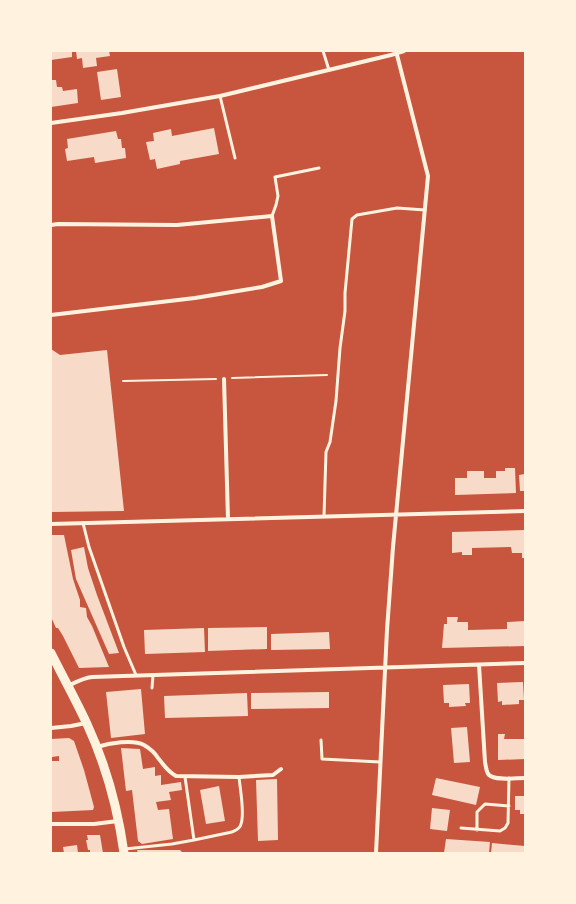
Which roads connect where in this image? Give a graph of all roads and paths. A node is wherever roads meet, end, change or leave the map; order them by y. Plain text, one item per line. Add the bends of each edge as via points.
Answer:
1 (323, 51) edge
2 (404, 51) edge
3 (396, 52) edge
4 (329, 70) junction
5 (220, 96) junction
6 (51, 123) edge
7 (234, 158) dead end
8 (319, 168) dead end
9 (425, 210) junction
10 (272, 216) junction
11 (51, 225) edge
12 (51, 315) edge
13 (224, 379) dead end
14 (525, 511) edge
15 (396, 514) junction
16 (324, 516) junction
17 (228, 520) junction
18 (83, 523) junction
19 (51, 524) edge
20 (51, 653) edge
21 (525, 663) edge
22 (479, 665) junction
23 (385, 668) junction
24 (136, 675) junction
25 (153, 675) junction
26 (68, 686) junction
27 (152, 688) dead end
28 (87, 723) junction
29 (51, 728) edge
30 (321, 740) dead end
31 (97, 748) junction
32 (380, 762) junction
33 (281, 769) dead end
34 (185, 777) junction
35 (239, 777) junction
36 (509, 778) junction
37 (525, 778) edge
38 (508, 806) junction
39 (118, 821) junction
40 (51, 824) edge
41 (461, 828) dead end
42 (477, 830) junction
43 (194, 840) junction
44 (124, 851) edge
45 (376, 853) edge

1 - 4 lane
2 - 3 street
3 - 4 street
3 - 9 street via 428,176
4 - 5 street
5 - 6 street
5 - 7 lane
8 - 10 lane via 275,177 278,196
9 - 15 street
9 - 16 lane via 397,208 357,215 352,219 336,401 330,442 326,452
10 - 11 street via 177,225
10 - 12 street via 282,281 195,298
13 - 17 street
14 - 15 street
15 - 16 street
15 - 23 street
16 - 17 street
17 - 18 street
18 - 19 street
18 - 24 lane via 89,547
20 - 26 highway
21 - 22 street
22 - 23 street
22 - 36 street via 487,772 495,778
23 - 25 street
23 - 32 street
24 - 25 street
24 - 26 street via 87,677
25 - 27 lane
26 - 28 highway
28 - 29 street
28 - 31 highway
30 - 32 lane via 322,759
31 - 34 street via 123,742 144,745 170,772
31 - 39 highway
32 - 45 street
33 - 35 street via 273,775
34 - 35 street
34 - 43 lane
35 - 43 lane via 243,812 238,830
36 - 37 street
36 - 38 lane
38 - 42 lane via 508,823 504,828 500,831
38 - 42 lane via 485,804 477,812
39 - 40 street
39 - 44 highway
41 - 42 lane
43 - 44 lane

